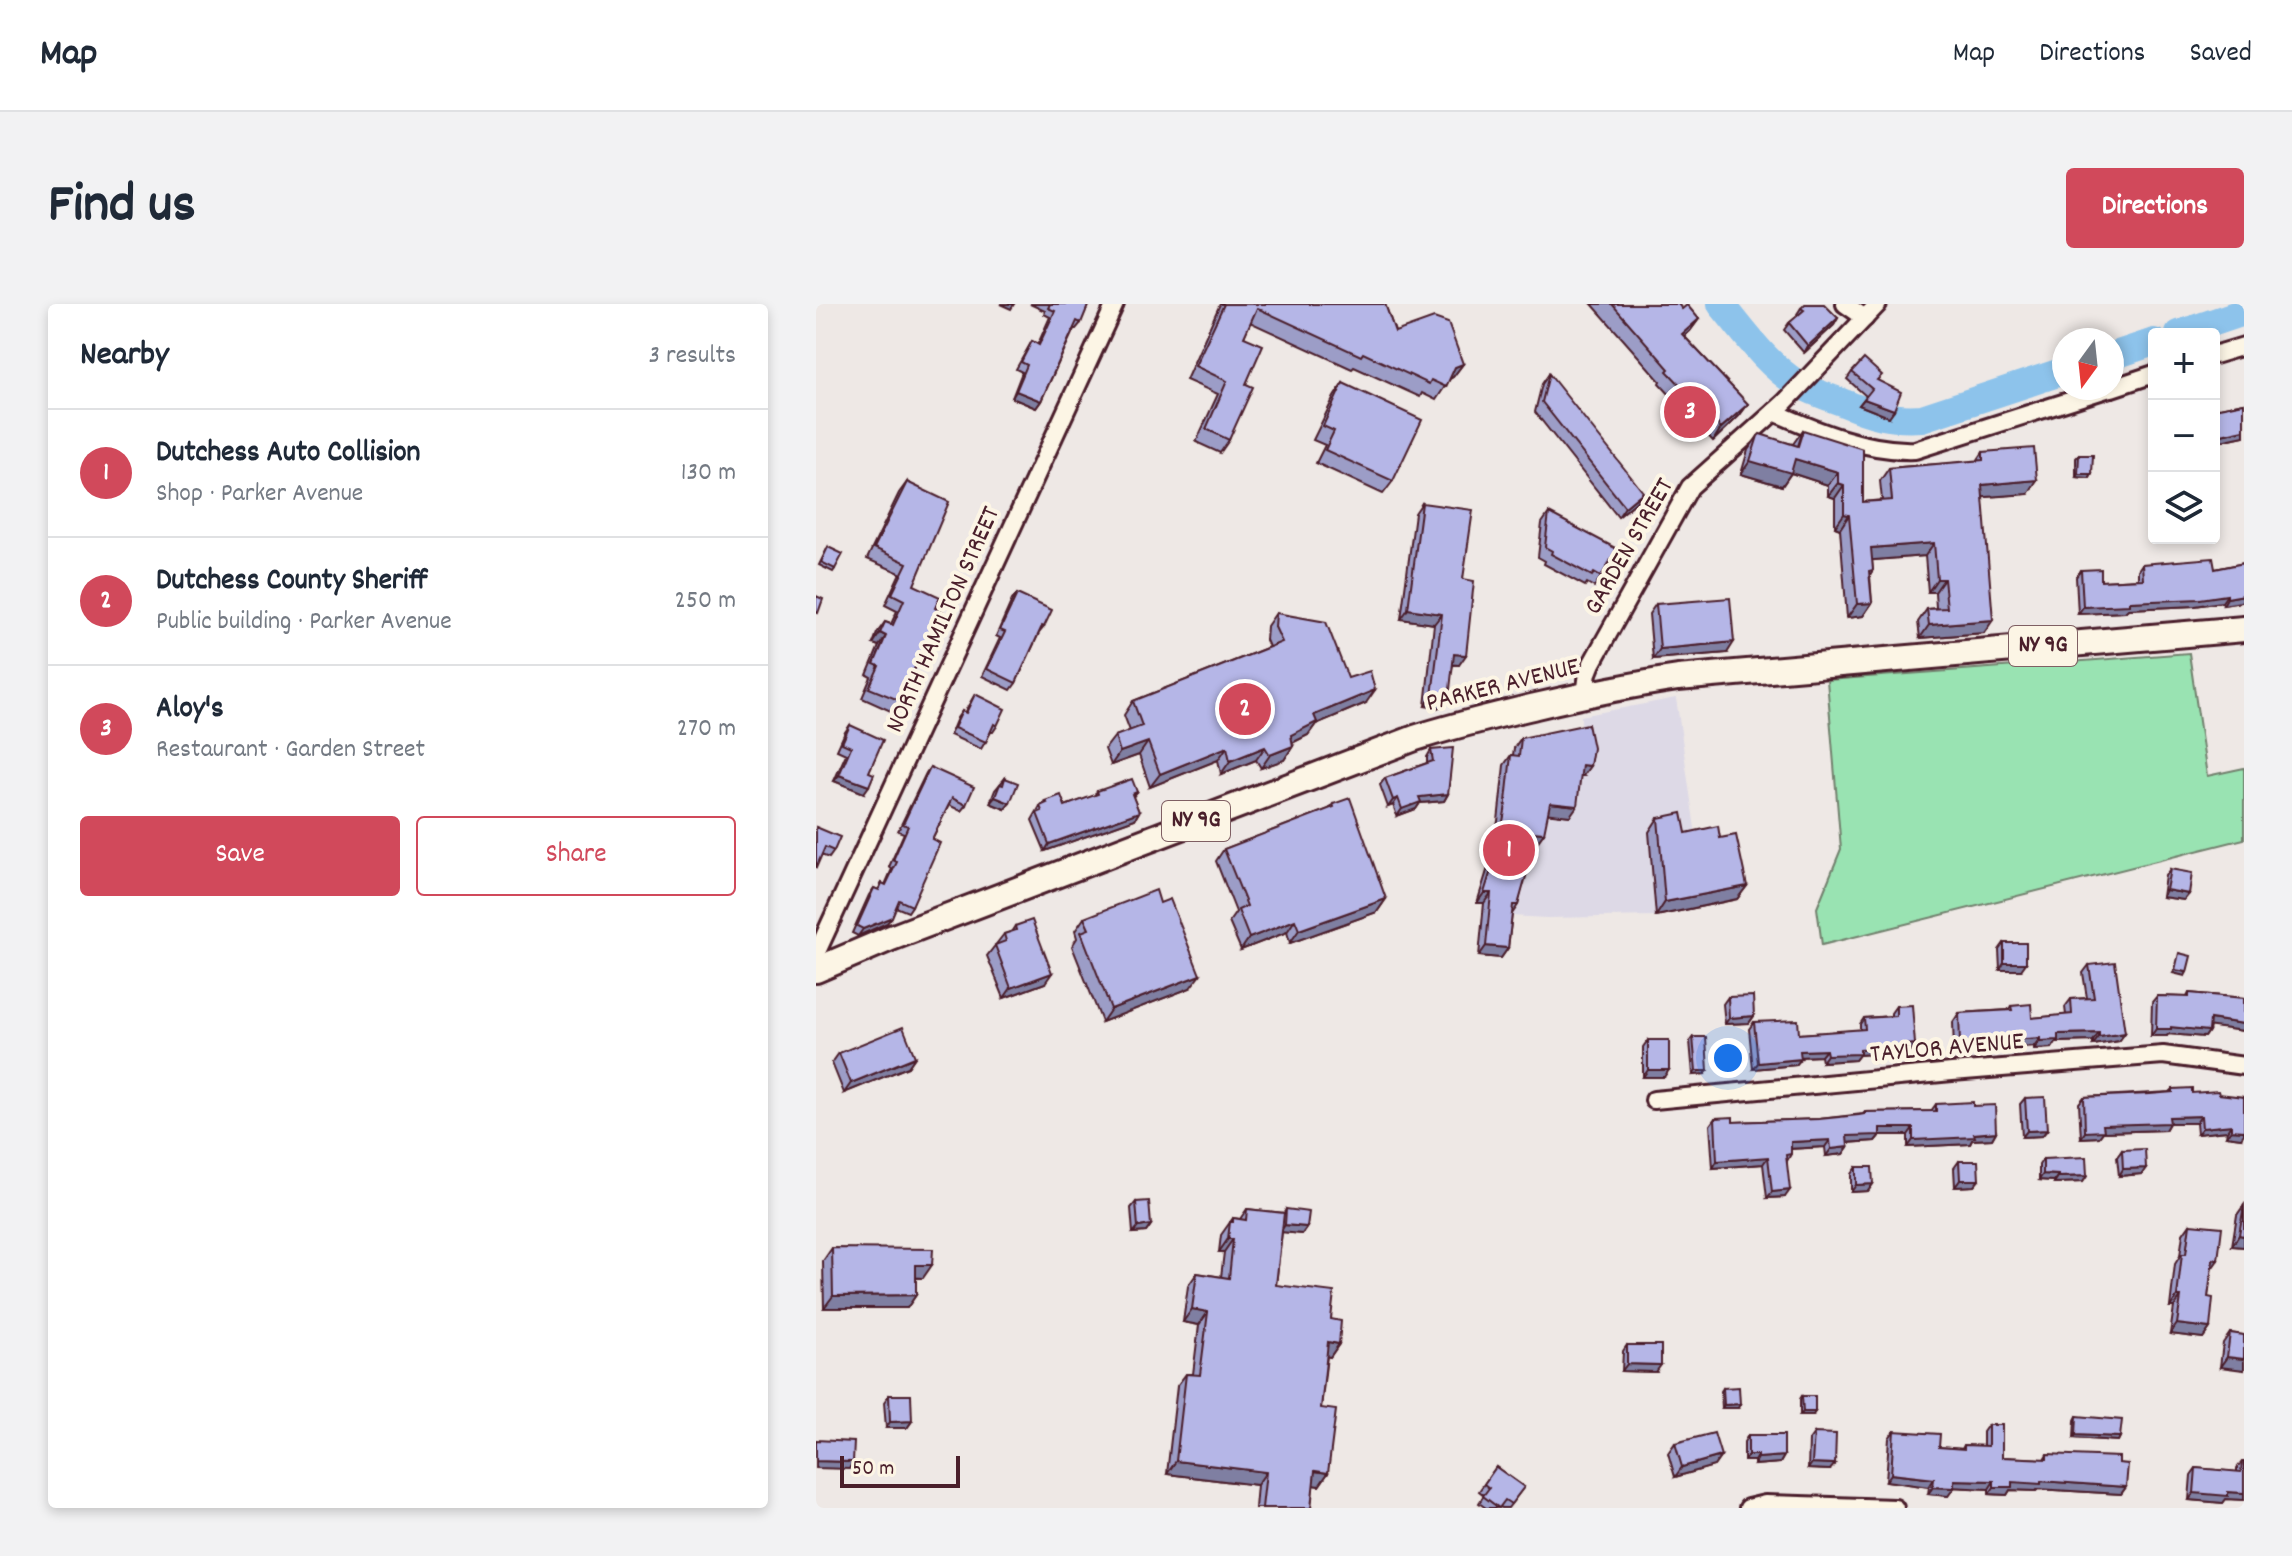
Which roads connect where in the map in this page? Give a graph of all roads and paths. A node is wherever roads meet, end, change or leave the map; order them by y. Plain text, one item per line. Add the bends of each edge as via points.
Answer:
1 (1115, 304) edge
2 (1845, 304) edge
3 (1878, 304) edge
4 (1865, 318) junction
5 (2244, 346) edge
6 (2220, 353) edge
7 (2148, 376) edge
8 (2124, 384) edge
9 (2073, 400) edge
10 (1774, 412) junction
11 (2244, 629) edge
12 (1585, 695) junction
13 (816, 954) edge
14 (816, 970) edge
15 (2244, 1066) edge
16 (1654, 1100) dead end
17 (1748, 1508) edge
18 (1895, 1508) edge

1 - 13 street, NORTH HAMILTON STREET
2 - 4 street
3 - 4 street, GARDEN STREET
4 - 10 street, GARDEN STREET
5 - 6 street
7 - 8 street
9 - 10 street via 1899,451 1846,439
10 - 12 street, GARDEN STREET via 1682,497 1592,663
11 - 12 main road, PARKER AVENUE / NY 9G via 1678,678
12 - 14 main road, PARKER AVENUE / NY 9G via 1415,738
15 - 16 street, TAYLOR AVENUE via 2163,1055
17 - 18 street

